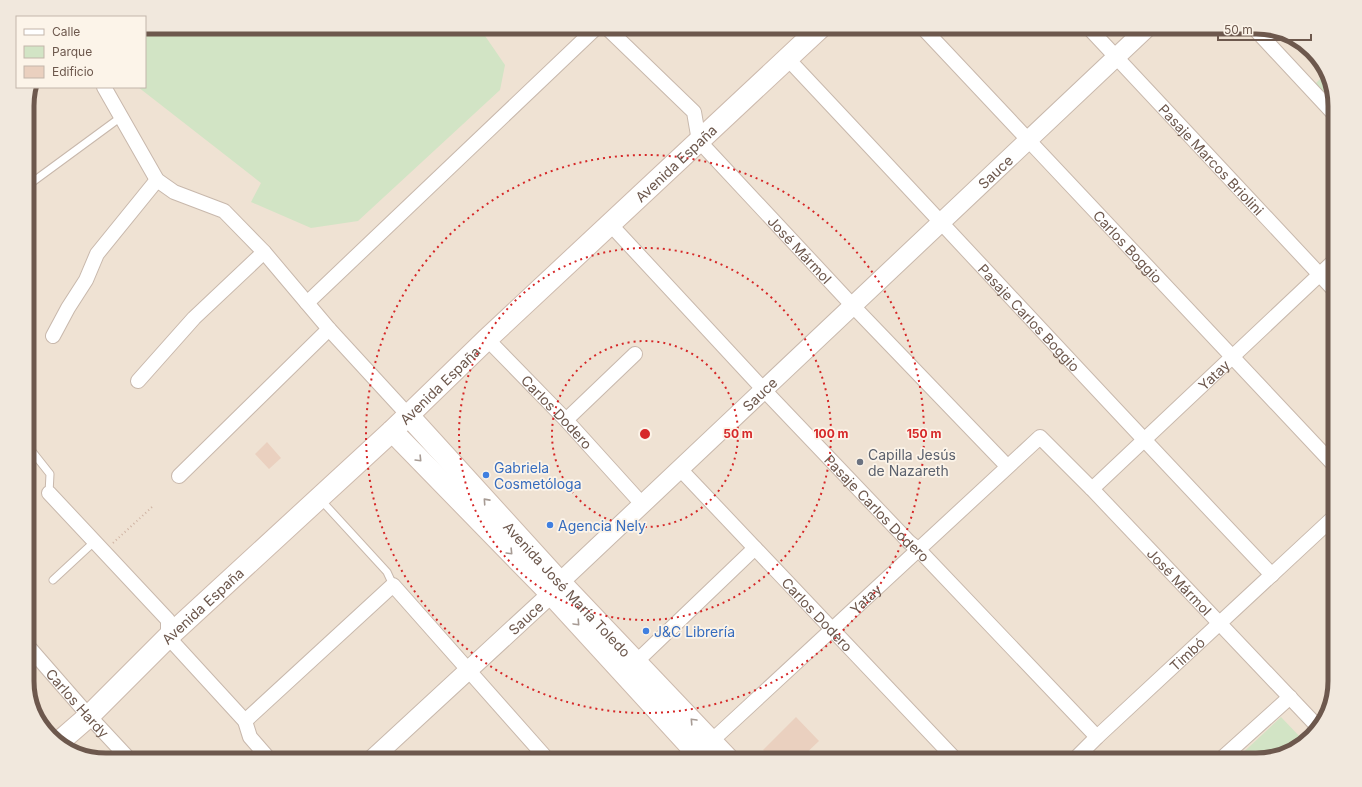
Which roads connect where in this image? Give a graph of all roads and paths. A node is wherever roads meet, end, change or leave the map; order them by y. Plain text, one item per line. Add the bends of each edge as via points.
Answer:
1 (590, 34) edge
2 (613, 34) edge
3 (813, 34) edge
4 (929, 34) edge
5 (1095, 34) edge
6 (1141, 34) edge
7 (1261, 35) edge
8 (1116, 57) junction
9 (787, 58) junction
10 (105, 88) edge
11 (1328, 108) edge
12 (121, 117) junction
13 (1028, 139) junction
14 (699, 141) junction
15 (157, 180) junction
16 (34, 181) edge
17 (942, 222) junction
18 (610, 224) junction
19 (264, 252) junction
20 (1328, 267) edge
21 (1320, 275) junction
22 (1328, 284) edge
23 (307, 303) junction
24 (853, 306) junction
25 (329, 328) junction
26 (53, 336) dead end
27 (487, 339) junction
28 (635, 354) dead end
29 (1232, 357) junction
30 (138, 381) dead end
31 (764, 390) junction
32 (408, 415) junction
33 (566, 420) junction
34 (392, 431) junction
35 (1040, 436) joint
36 (1144, 441) junction
37 (34, 454) edge
38 (1328, 459) edge
39 (1008, 466) junction
40 (680, 469) junction
41 (179, 476) dead end
42 (1092, 489) junction
43 (49, 493) joint
44 (319, 498) junction
45 (642, 504) junction
46 (152, 507) dead end
47 (1328, 526) edge
48 (99, 547) junction
49 (755, 548) junction
50 (919, 550) junction
51 (1272, 575) junction
52 (53, 580) dead end
53 (393, 585) junction
54 (555, 588) junction
55 (1220, 624) junction
56 (833, 630) junction
57 (168, 637) junction
58 (34, 653) edge
59 (637, 661) junction
60 (468, 671) junction
61 (1290, 697) junction
62 (89, 716) junction
63 (245, 721) junction
64 (1314, 723) edge
65 (1097, 738) junction
66 (63, 739) edge
67 (123, 753) edge
68 (264, 753) edge
69 (379, 753) edge
70 (536, 753) edge
71 (700, 753) edge
72 (700, 753) edge
73 (702, 753) edge
74 (949, 753) edge
75 (1082, 753) edge
76 (1228, 753) edge

1 - 23 street
2 - 14 street via 694,112
3 - 9 main road, Avenida España
4 - 13 street, Carlos Boggio
5 - 8 street, Pasaje Marcos Briolini
6 - 8 street, Sauce
7 - 11 street
8 - 13 street, Sauce
8 - 21 street, Pasaje Marcos Briolini
9 - 14 main road, Avenida España
9 - 17 street, Pasaje Carlos Boggio
10 - 12 street
12 - 15 street
12 - 16 lane
13 - 17 street, Sauce
13 - 29 street, Carlos Boggio
14 - 18 main road, Avenida España
14 - 24 street, José Mármol
15 - 19 street via 174,192 224,211
15 - 26 street via 97,254 86,280
17 - 24 street, Sauce
17 - 36 street, Pasaje Carlos Boggio
18 - 27 main road, Avenida España
18 - 31 street, Pasaje Carlos Dodero
19 - 23 street
19 - 30 street via 194,318
20 - 21 street, Yatay
21 - 22 street, Pasaje Marcos Briolini
21 - 29 street, Yatay
23 - 25 street
24 - 31 street, Sauce
24 - 39 street, José Mármol
25 - 32 street
25 - 41 street
27 - 32 main road, Avenida España
27 - 33 street, Carlos Dodero
28 - 33 street
29 - 36 street, Yatay
29 - 38 street, Carlos Boggio
31 - 40 street, Sauce
31 - 50 street, Pasaje Carlos Dodero
32 - 34 main road, Avenida España
54 -> 32 main road, Avenida José María Toledo
33 - 45 street, Carlos Dodero
34 - 44 main road, Avenida España
34 -> 54 main road, Avenida José María Toledo
35 - 39 street, Yatay
35 - 42 street, José Mármol
36 - 42 street, Yatay
36 - 51 street, Pasaje Carlos Boggio
37 - 43 lane via 50,474
39 - 50 street, Yatay
40 - 45 street, Sauce
40 - 49 street, Carlos Dodero
42 - 55 street, José Mármol
43 - 48 street
44 - 53 lane via 387,572
44 - 57 main road, Avenida España
45 - 54 street, Sauce
46 - 48 path
47 - 51 street, Timbó
48 - 52 lane
48 - 57 street via 168,620
49 - 56 street, Carlos Dodero
49 - 59 street
50 - 56 street, Yatay
50 - 65 street, Pasaje Carlos Dodero
51 - 55 street, Timbó
53 - 60 street
53 - 63 street
54 - 59 main road, Avenida José María Toledo
54 - 60 street, Sauce
54 -> 71 main road, Avenida José María Toledo
55 - 61 street, José Mármol
55 - 65 street, Timbó
56 - 73 street, Yatay
56 - 74 street, Carlos Dodero
57 - 62 main road, Avenida España
57 - 63 street
58 - 62 street, Carlos Hardy
72 -> 59 main road, Avenida José María Toledo
60 - 69 street, Sauce
60 - 70 street
61 - 64 street, José Mármol
61 - 76 street
62 - 66 main road, Avenida España
62 - 67 street, Carlos Hardy
63 - 68 street via 250,737
65 - 75 street, Timbó

